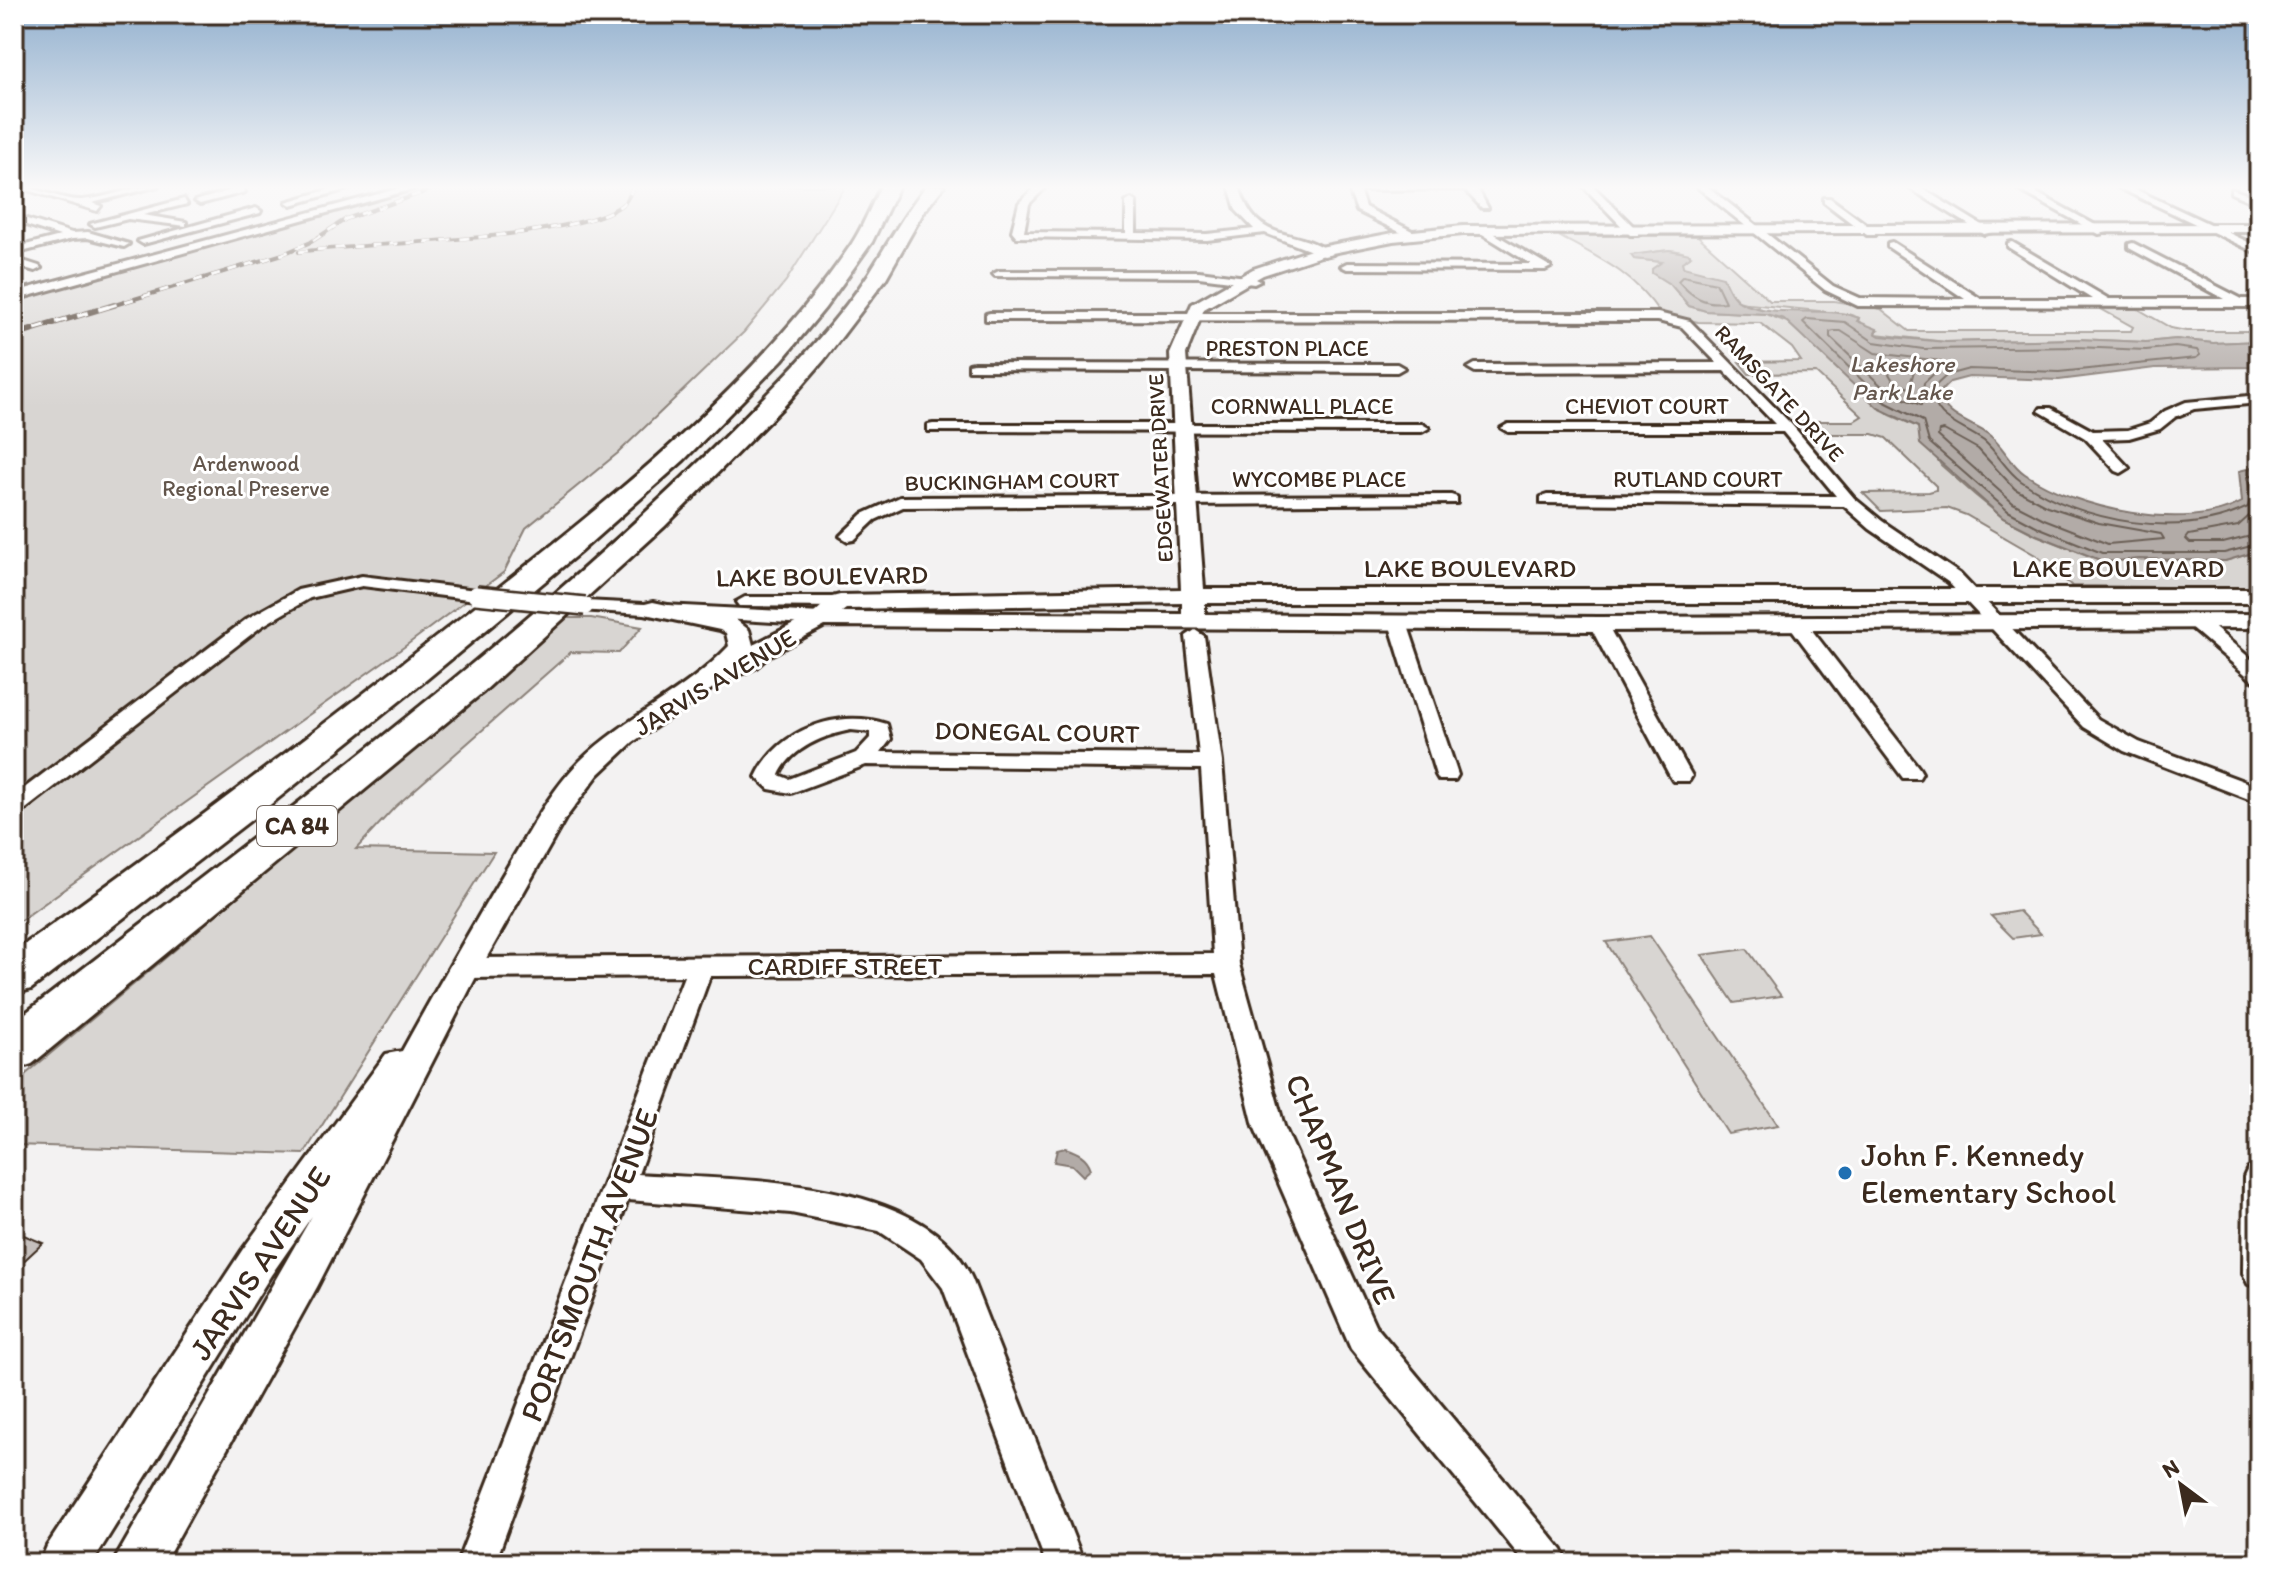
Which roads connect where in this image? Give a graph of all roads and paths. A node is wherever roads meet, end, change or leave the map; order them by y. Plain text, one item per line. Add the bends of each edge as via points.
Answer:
1 (148, 260) edge
2 (853, 260) edge
3 (883, 260) edge
4 (1305, 260) edge
5 (1533, 260) edge
6 (1794, 260) edge
7 (1914, 260) edge
8 (2036, 260) edge
9 (2159, 260) edge
10 (14, 261) edge
11 (1347, 266) dead end
12 (35, 268) dead end
13 (999, 274) dead end
14 (1248, 280) junction
15 (14, 296) edge
16 (1223, 302) junction
17 (1979, 303) junction
18 (2240, 303) junction
19 (2259, 303) edge
20 (2109, 304) junction
21 (1197, 316) junction
22 (1247, 316) junction
23 (990, 317) dead end
24 (974, 367) dead end
25 (1731, 367) junction
26 (1178, 368) junction
27 (1397, 368) dead end
28 (1475, 368) dead end
29 (2259, 399) edge
30 (2046, 411) dead end
31 (933, 428) dead end
32 (1181, 428) junction
33 (1422, 428) dead end
34 (1508, 428) dead end
35 (1787, 428) junction
36 (2090, 435) junction
37 (2121, 468) dead end
38 (1451, 500) dead end
39 (1547, 500) dead end
40 (1186, 501) junction
41 (1848, 501) junction
42 (848, 536) dead end
43 (1192, 596) junction
44 (1971, 596) junction
45 (2259, 596) edge
46 (653, 609) junction
47 (681, 609) junction
48 (847, 612) junction
49 (821, 619) junction
50 (1996, 621) junction
51 (2195, 621) junction
52 (2259, 621) edge
53 (1398, 623) junction
54 (1598, 624) junction
55 (1797, 624) junction
56 (1195, 626) junction
57 (746, 663) junction
58 (2259, 676) edge
59 (713, 677) junction
60 (864, 758) junction
61 (1211, 762) junction
62 (1911, 773) dead end
63 (1447, 775) dead end
64 (1681, 776) dead end
65 (2259, 796) edge
66 (14, 807) edge
67 (1226, 964) junction
68 (701, 967) junction
69 (464, 968) junction
70 (14, 976) edge
71 (14, 1050) edge
72 (2259, 1177) edge
73 (619, 1186) junction
74 (2259, 1273) edge
75 (64, 1563) edge
76 (137, 1563) edge
77 (476, 1563) edge
78 (1065, 1563) edge
79 (1549, 1563) edge

1 - 15 street
2 - 70 highway, CA 84 via 774,353 608,511 297,765
3 - 71 highway, CA 84 via 875,280 816,355 642,531 469,685
4 - 14 street, EDGEWATER DRIVE
5 - 11 street via 1545,267
6 - 17 street via 1829,288 1858,302
7 - 17 street
8 - 20 street
9 - 18 street
10 - 12 street
13 - 14 street via 1199,274
14 - 16 street, EDGEWATER DRIVE
14 - 21 street, EDGEWATER DRIVE via 1197,307
16 - 21 street, EDGEWATER DRIVE
16 - 22 street
17 - 20 street
18 - 19 street
18 - 20 street
21 - 22 street, RAMSGATE DRIVE
21 - 23 street, RAMSGATE DRIVE
21 - 26 street, EDGEWATER DRIVE via 1182,341
22 - 25 street, RAMSGATE DRIVE via 1658,317 1686,324
24 - 26 street, PRESTON PLACE
25 - 28 street
25 - 35 street, RAMSGATE DRIVE
26 - 27 street, PRESTON PLACE
26 - 32 street, EDGEWATER DRIVE
29 - 36 street via 2191,405 2129,434
30 - 36 street
31 - 32 street, CORNWALL PLACE
32 - 33 street, CORNWALL PLACE
32 - 40 street, EDGEWATER DRIVE
34 - 35 street, CHEVIOT COURT
35 - 41 street, RAMSGATE DRIVE
36 - 37 street
38 - 40 street, WYCOMBE PLACE
39 - 41 street, RUTLAND COURT
40 - 42 street, BUCKINGHAM COURT via 900,502 869,517
40 - 43 street, EDGEWATER DRIVE
41 - 44 street, RAMSGATE DRIVE
43 - 44 street, LAKE BOULEVARD
43 - 48 street, LAKE BOULEVARD
43 - 56 street, EDGEWATER DRIVE
44 - 45 street, LAKE BOULEVARD
44 - 50 street, RAMSGATE DRIVE
46 - 47 street, LAKE BOULEVARD
46 - 59 street via 737,630 741,647
46 - 66 street, LAKE BOULEVARD, bridge via 362,581 304,594 255,622
47 - 48 street, LAKE BOULEVARD via 752,601
47 - 49 street, LAKE BOULEVARD
48 - 49 street, LAKE BOULEVARD
48 - 56 street, LAKE BOULEVARD
48 - 57 street via 771,656
49 - 57 street, JARVIS AVENUE
50 - 51 street, LAKE BOULEVARD
50 - 55 street, LAKE BOULEVARD
50 - 65 street, RAMSGATE DRIVE via 2091,723 2114,740
51 - 52 street, LAKE BOULEVARD
51 - 58 street
53 - 54 street, LAKE BOULEVARD
53 - 56 street, LAKE BOULEVARD
53 - 63 street
54 - 55 street, LAKE BOULEVARD
54 - 64 street
55 - 62 street
56 - 61 street, CHAPMAN DRIVE
57 - 59 street, JARVIS AVENUE
59 - 69 street, JARVIS AVENUE via 624,736 588,769 553,815
60 - 60 street, DONEGAL COURT via 881,739 880,728 869,721 848,722 783,752 767,777 791,786
60 - 61 street, DONEGAL COURT
61 - 67 street, CHAPMAN DRIVE
67 - 68 street, CARDIFF STREET
67 - 79 street, CHAPMAN DRIVE via 1269,1126 1363,1337
68 - 69 street, CARDIFF STREET
68 - 73 street, PORTSMOUTH AVENUE
69 - 75 street, JARVIS AVENUE via 257,1262
69 - 76 street, JARVIS AVENUE via 310,1260
72 - 74 street
73 - 77 street, PORTSMOUTH AVENUE
73 - 78 street via 791,1199 886,1219 932,1249 956,1279

